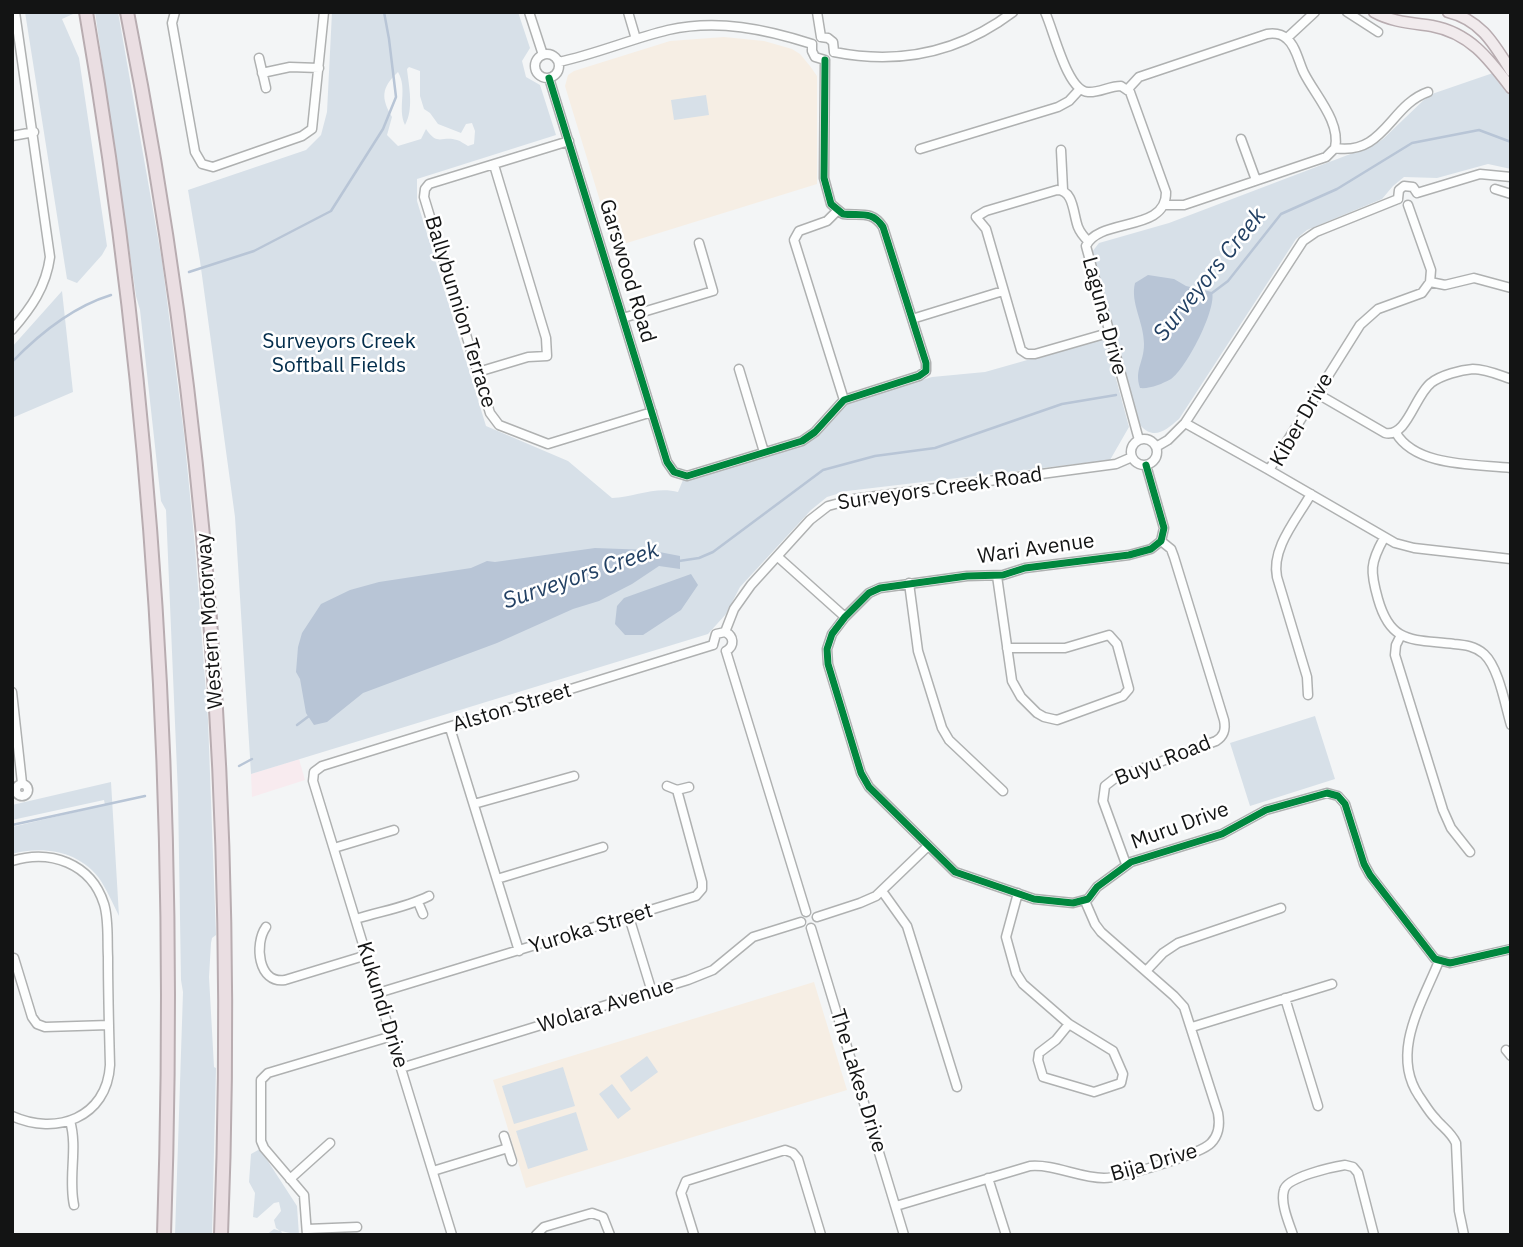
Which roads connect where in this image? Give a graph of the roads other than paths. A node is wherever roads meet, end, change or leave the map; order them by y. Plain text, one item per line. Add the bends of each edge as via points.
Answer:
1 (15, 12) edge
2 (86, 12) edge
3 (127, 12) edge
4 (175, 12) edge
5 (324, 12) edge
6 (529, 12) edge
7 (628, 12) edge
8 (817, 12) edge
9 (1013, 12) edge
10 (1045, 12) edge
11 (1315, 12) edge
12 (1348, 12) edge
13 (1374, 12) edge
14 (1448, 12) edge
15 (1378, 32) dead end
16 (15, 36) edge
17 (821, 37) junction
18 (1287, 38) junction
19 (636, 39) junction
20 (812, 44) junction
21 (834, 52) junction
22 (542, 55) junction
23 (259, 58) dead end
24 (825, 60) junction
25 (559, 62) junction
26 (319, 68) junction
27 (1511, 71) edge
28 (262, 73) junction
29 (549, 78) junction
30 (266, 88) dead end
31 (1080, 89) junction
32 (1511, 89) edge
33 (1127, 90) junction
34 (1428, 92) dead end
35 (34, 132) junction
36 (12, 136) edge
37 (1241, 139) dead end
38 (569, 141) junction
39 (1335, 148) junction
40 (920, 149) dead end
41 (1061, 150) dead end
42 (494, 165) junction
43 (1511, 178) edge
44 (1256, 180) junction
45 (1495, 189) dead end
46 (1063, 190) junction
47 (1417, 193) junction
48 (1511, 194) edge
49 (1398, 199) junction
50 (1165, 205) junction
51 (1408, 205) junction
52 (837, 211) junction
53 (1088, 241) junction
54 (699, 243) dead end
55 (1430, 282) junction
56 (1511, 288) edge
57 (1003, 290) junction
58 (623, 318) junction
59 (912, 318) junction
60 (12, 330) edge
61 (1108, 333) junction
62 (739, 369) dead end
63 (478, 372) junction
64 (1511, 379) edge
65 (1316, 393) junction
66 (844, 400) junction
67 (652, 412) junction
68 (1185, 423) junction
69 (1396, 433) junction
70 (1139, 440) junction
71 (1156, 447) junction
72 (765, 452) junction
73 (1132, 457) junction
74 (1146, 465) junction
75 (1511, 468) edge
76 (1269, 470) junction
77 (1311, 494) junction
78 (1384, 538) junction
79 (1161, 541) junction
80 (778, 557) junction
81 (1511, 559) edge
82 (998, 576) junction
83 (909, 583) junction
84 (845, 617) junction
85 (725, 632) junction
86 (1401, 635) junction
87 (713, 645) junction
88 (1007, 648) junction
89 (726, 651) junction
90 (12, 692) edge
91 (1308, 695) dead end
92 (1511, 725) edge
93 (450, 728) junction
94 (14, 732) edge
95 (313, 774) joint
96 (574, 776) dead end
97 (22, 783) dead end
98 (667, 786) dead end
99 (689, 787) dead end
100 (677, 790) junction
101 (1003, 791) dead end
102 (474, 804) junction
103 (394, 830) dead end
104 (928, 846) junction
105 (603, 847) dead end
106 (334, 848) junction
107 (1470, 852) dead end
108 (12, 861) edge
109 (1126, 864) junction
110 (497, 879) junction
111 (882, 891) junction
112 (1018, 893) junction
113 (429, 896) dead end
114 (1085, 901) junction
115 (418, 902) junction
116 (1281, 908) dead end
117 (806, 912) junction
118 (424, 914) dead end
119 (629, 917) junction
120 (817, 917) junction
121 (356, 919) junction
122 (801, 922) junction
123 (266, 927) dead end
124 (811, 928) junction
125 (1511, 949) edge
126 (519, 951) junction
127 (367, 955) junction
128 (14, 958) dead end
129 (1438, 961) junction
130 (1146, 971) junction
131 (1332, 984) dead end
132 (652, 992) junction
133 (378, 993) junction
134 (1285, 999) junction
135 (1069, 1024) junction
136 (109, 1025) junction
137 (1192, 1027) junction
138 (391, 1036) junction
139 (401, 1068) junction
140 (957, 1087) dead end
141 (1318, 1106) dead end
142 (12, 1116) edge
143 (69, 1121) junction
144 (504, 1136) dead end
145 (330, 1143) dead end
146 (508, 1148) junction
147 (512, 1161) dead end
148 (433, 1171) junction
149 (988, 1178) junction
150 (290, 1179) junction
151 (75, 1205) dead end
152 (896, 1206) junction
153 (357, 1227) dead end
154 (307, 1232) edge
155 (164, 1235) edge
156 (221, 1235) edge
157 (453, 1235) edge
158 (536, 1235) edge
159 (610, 1235) edge
160 (694, 1235) edge
161 (821, 1235) edge
162 (904, 1235) edge
163 (1006, 1235) edge
164 (1293, 1235) edge
165 (1374, 1235) edge
166 (1464, 1235) edge

1 - 16 street
2 - 155 highway via 135,366 157,612 169,924
3 - 156 highway, Western Motorway via 179,324 211,621 224,906
4 - 26 street via 172,23 195,152 208,167 308,133 313,126
5 - 26 street
6 - 22 street
7 - 19 street
8 - 17 street
9 - 21 street via 971,38 923,54 874,57
10 - 31 street via 1071,79
11 - 18 street
12 - 15 street
13 - 32 main road via 1465,37
14 - 27 main road via 1482,29
16 - 35 street
17 - 20 street
17 - 21 street via 833,42
18 - 33 street via 1267,34 1139,77
18 - 39 street via 1324,104
19 - 20 street via 685,27 722,25
19 - 25 street
20 - 24 street via 813,54
21 - 24 street
22 - 25 street via 554,55
22 - 29 street via 535,62 536,70
23 - 28 street
24 - 52 street via 824,174
25 - 29 street via 556,74
26 - 28 street via 290,67
28 - 30 street
29 - 38 street, Garswood Road
31 - 33 street via 1093,92 1114,86
31 - 40 street via 1058,107
33 - 50 street via 1164,187
34 - 39 street via 1415,97 1372,142 1351,149
35 - 36 street
35 - 60 street via 50,257 37,298
37 - 44 street
38 - 42 street, Ballybunnion Terrace
38 - 58 street, Garswood Road
39 - 44 street via 1326,157
41 - 46 street
42 - 63 street, Ballybunnion Terrace via 429,184 424,191
42 - 63 street via 546,338 547,356
43 - 47 street via 1475,175
44 - 50 street via 1184,205
45 - 48 street
46 - 53 street
46 - 57 street via 975,217 986,229
47 - 49 street via 1404,186
47 - 51 street via 1416,201
49 - 51 street
49 - 68 street via 1303,241
50 - 53 street, Laguna Drive via 1152,216
51 - 55 street via 1431,270
52 - 59 street via 866,214 882,224
52 - 66 street via 793,238
53 - 61 street, Laguna Drive via 1086,251
54 - 58 street via 713,291
55 - 56 street via 1443,285 1474,278
55 - 65 street, Kiber Drive via 1420,294 1384,306 1366,318
57 - 59 street
57 - 61 street via 1019,347 1027,354
58 - 67 street, Garswood Road
59 - 66 street via 925,373
61 - 70 street, Laguna Drive
62 - 72 street
63 - 67 street, Ballybunnion Terrace via 494,421 545,443
64 - 69 street via 1472,369 1432,382
65 - 69 street via 1385,433
65 - 76 street, Kiber Drive
66 - 72 street via 808,438
67 - 72 street, Garswood Road via 667,462 683,476
68 - 71 street
68 - 76 street
69 - 75 street via 1405,445 1430,458
70 - 71 street via 1151,441
70 - 73 street via 1133,445
71 - 74 street via 1155,458
73 - 74 street
73 - 80 street, Surveyors Creek Road via 1097,467 839,502 810,520
74 - 79 street via 1164,524
76 - 77 street, Kiber Drive
77 - 78 street, Kiber Drive
77 - 91 street via 1275,564
78 - 81 street, Kiber Drive via 1414,548
78 - 86 street via 1373,560 1372,578 1384,619
79 - 82 street, Wari Avenue via 1138,553
79 - 109 street, Buyu Road via 1174,557 1225,729 1216,741 1105,786 1103,801
80 - 84 street
80 - 85 street, Surveyors Creek Road via 734,609
82 - 83 street, Wari Avenue
82 - 88 street
83 - 84 street, Wari Avenue via 874,590
83 - 101 street via 918,651 942,729
84 - 104 street via 830,638 827,659 861,773 874,793
85 - 87 street via 714,637
85 - 89 street via 732,641
86 - 92 street via 1466,645 1483,653 1493,667
86 - 107 street via 1395,655 1443,810
87 - 89 street
87 - 93 street, Alston Street
88 - 88 street via 1016,690 1044,718 1061,719 1123,696 1129,689 1117,644 1110,635 1060,649
89 - 117 street
90 - 94 street
93 - 95 street, Alston Street via 322,766
93 - 102 street
94 - 97 street
95 - 106 street, Kukundi Drive
96 - 102 street
98 - 100 street
99 - 100 street
100 - 119 street, Yuroka Street via 702,889 694,897
102 - 110 street
103 - 106 street
104 - 111 street
104 - 112 street via 958,874
105 - 110 street
106 - 121 street, Kukundi Drive
108 - 136 street via 38,856 60,859 96,886 106,916
109 - 114 street, Muru Drive
109 - 129 street, Muru Drive via 1222,834 1266,810 1331,793 1345,804 1370,875
110 - 126 street
111 - 120 street
111 - 140 street via 907,926
112 - 114 street via 1046,901
112 - 135 street via 1006,937 1016,973
113 - 115 street
114 - 130 street, Bija Drive via 1098,928
115 - 118 street
115 - 121 street
116 - 130 street via 1178,943
117 - 120 street
117 - 122 street
119 - 126 street, Yuroka Street
119 - 132 street
120 - 124 street
121 - 127 street, Kukundi Drive
122 - 124 street
122 - 132 street, Wolara Avenue via 753,937 708,973
123 - 127 street via 261,939 262,965 265,975 274,980
124 - 152 street, The Lakes Drive
125 - 129 street via 1454,962
126 - 133 street, Yuroka Street
127 - 133 street, Kukundi Drive
128 - 136 street via 37,1024
129 - 166 street via 1410,1036 1407,1065 1417,1094 1456,1143
130 - 137 street, Bija Drive via 1181,1003
131 - 134 street
132 - 139 street, Wolara Avenue
133 - 138 street, Kukundi Drive
134 - 137 street
134 - 141 street
135 - 135 street via 1113,1051 1123,1074 1121,1083 1094,1092 1043,1077 1039,1053
136 - 143 street via 109,1074 103,1091 95,1104
137 - 149 street, Bija Drive via 1219,1118 1215,1138 1205,1149 1111,1177 1038,1165
138 - 139 street, Kukundi Drive
138 - 150 street via 263,1078 261,1141
139 - 148 street, Kukundi Drive
142 - 143 street via 40,1125
143 - 151 street
144 - 146 street
145 - 150 street
146 - 147 street
146 - 148 street
148 - 157 street, Kukundi Drive
149 - 152 street, Bija Drive
149 - 163 street
150 - 154 street via 305,1199
152 - 162 street, The Lakes Drive
153 - 154 street
158 - 159 street via 544,1227 592,1213 605,1219
160 - 161 street via 681,1193 685,1181 785,1150 798,1159
164 - 165 street via 1283,1197 1285,1186 1345,1165 1358,1172

